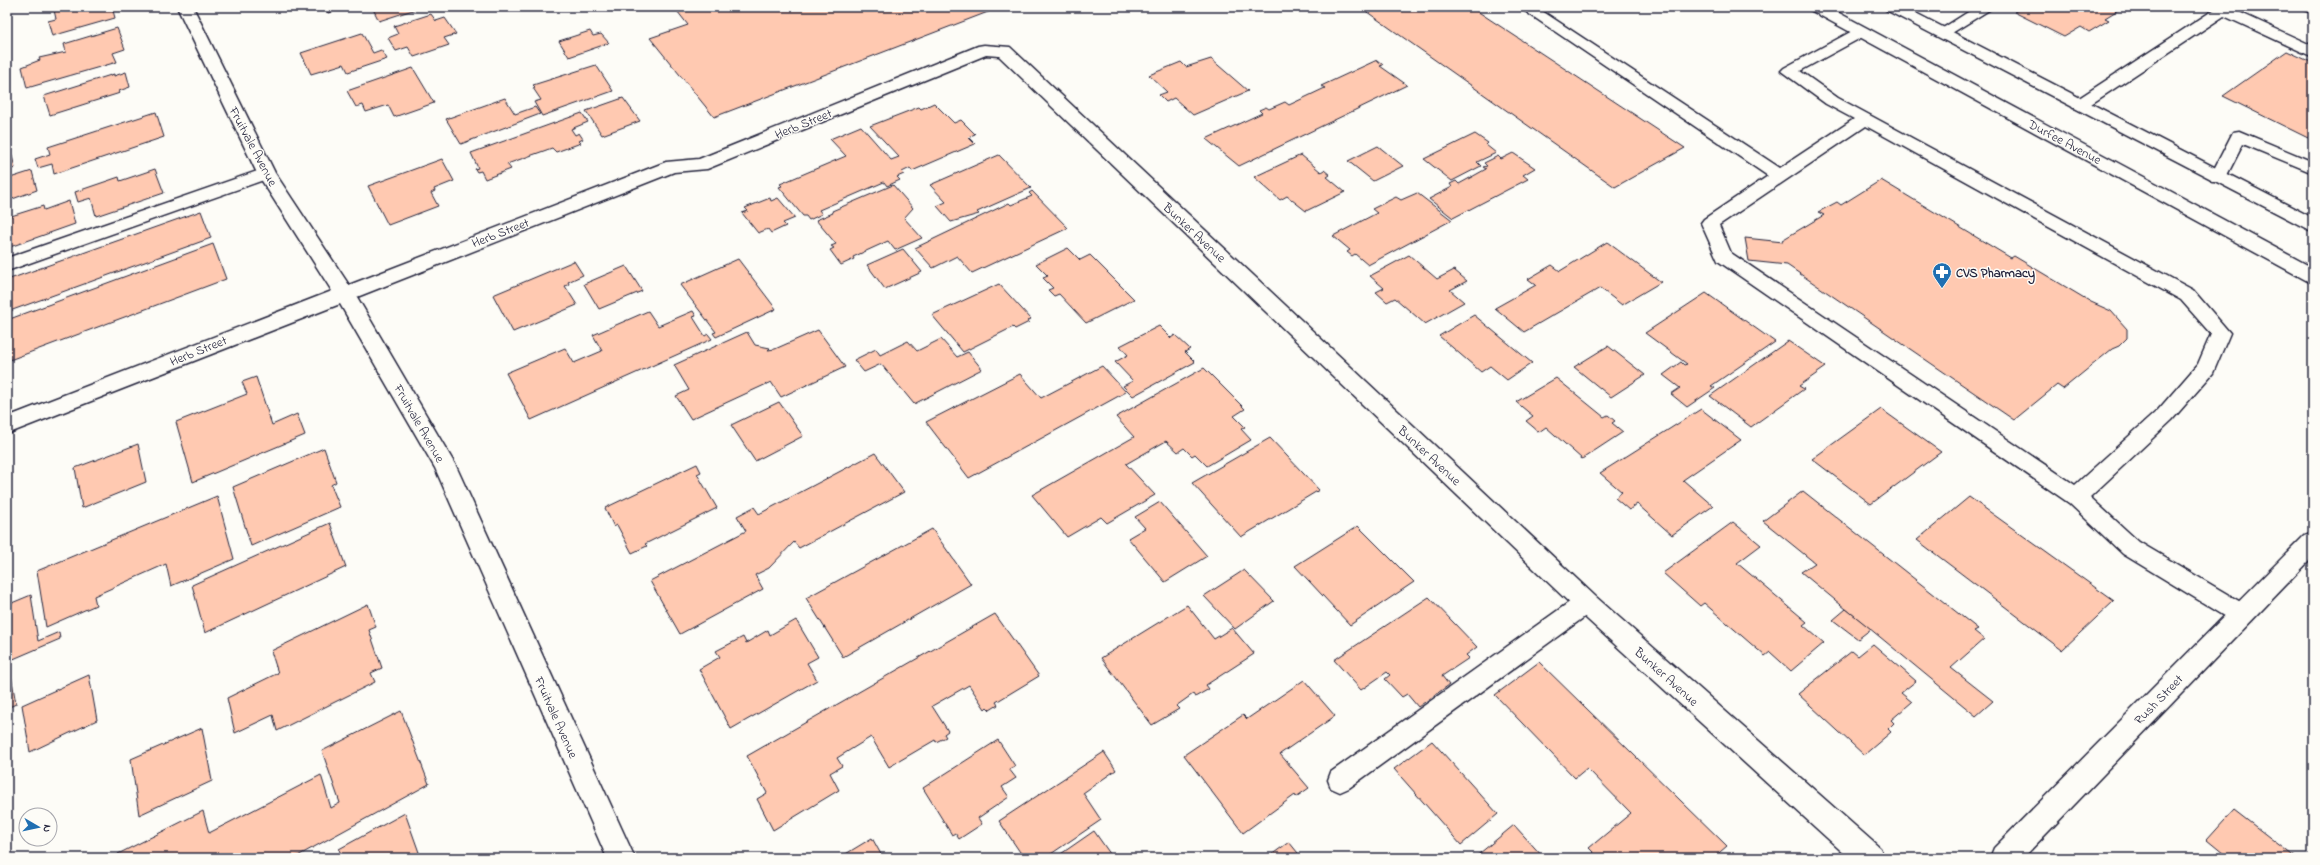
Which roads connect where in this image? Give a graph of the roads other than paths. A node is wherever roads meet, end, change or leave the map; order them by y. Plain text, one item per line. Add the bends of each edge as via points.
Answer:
1 (185, 7) edge
2 (1526, 7) edge
3 (1816, 7) edge
4 (1892, 7) edge
5 (1987, 7) edge
6 (2309, 7) edge
7 (2313, 9) edge
8 (1861, 32) junction
9 (1942, 33) junction
10 (995, 49) joint
11 (2313, 52) edge
12 (2079, 105) junction
13 (1865, 119) junction
14 (2313, 168) edge
15 (266, 173) junction
16 (1780, 176) junction
17 (2218, 177) junction
18 (2313, 226) edge
19 (7, 265) edge
20 (2313, 277) edge
21 (342, 293) junction
22 (7, 426) edge
23 (2076, 497) junction
24 (2313, 542) edge
25 (1586, 603) junction
26 (2241, 614) junction
27 (1340, 780) dead end
28 (621, 858) edge
29 (1870, 858) edge
30 (2004, 858) edge

1 - 15 street, Fruitvale Avenue
2 - 16 lane
3 - 8 street, Durfee Avenue
4 - 9 street
5 - 9 lane
6 - 7 lane
8 - 13 lane via 1789,71 1832,101
8 - 20 street, Durfee Avenue
9 - 12 street
10 - 21 street, Herb Street via 984,50 701,165 672,166
10 - 25 street, Bunker Avenue via 1004,51
11 - 12 lane via 2223,10
12 - 17 street
13 - 16 lane
13 - 23 lane via 2187,296 2221,333 2206,368 2166,415
14 - 17 lane via 2239,136
15 - 19 lane
15 - 21 street, Fruitvale Avenue
16 - 23 lane via 1710,223 1724,257
17 - 18 street
21 - 22 street, Herb Street
21 - 28 street, Fruitvale Avenue via 360,318 445,466
23 - 26 lane via 2131,548
24 - 26 street, Rush Street
25 - 27 lane
25 - 29 street, Bunker Avenue
26 - 30 street, Rush Street

